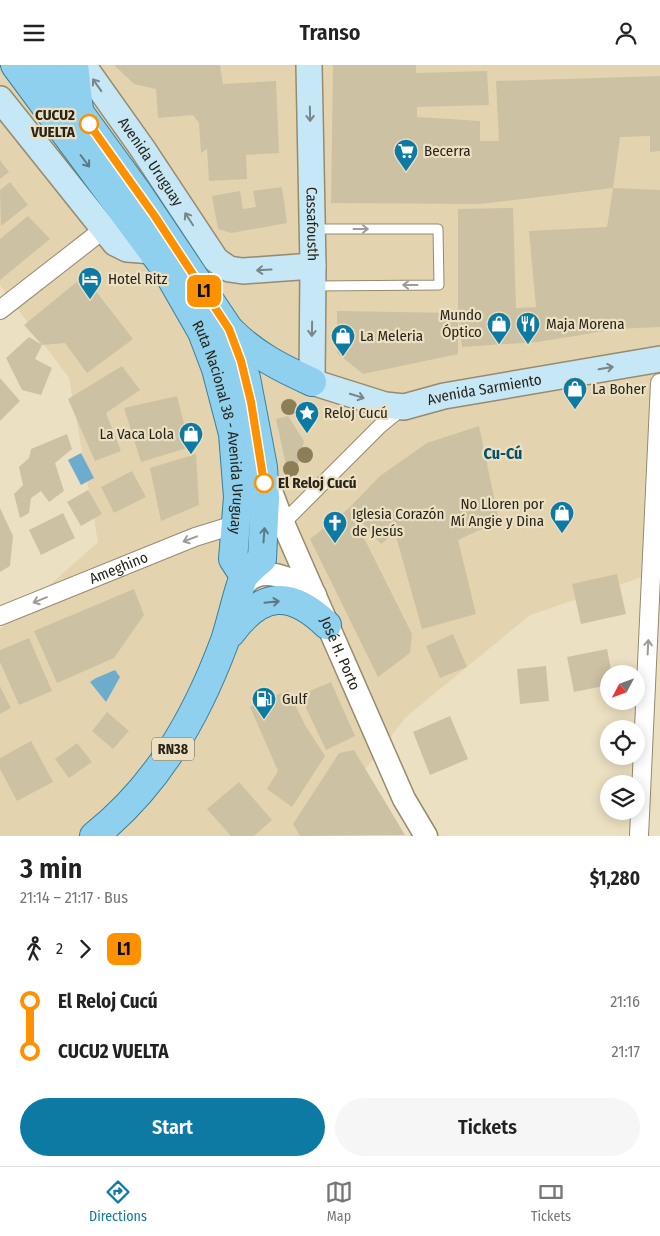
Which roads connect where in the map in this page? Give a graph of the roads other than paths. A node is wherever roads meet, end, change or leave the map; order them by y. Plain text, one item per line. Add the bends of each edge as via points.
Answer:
1 (15, 65) edge
2 (44, 65) edge
3 (74, 65) edge
4 (83, 65) edge
5 (309, 65) edge
6 (0, 99) edge
7 (79, 110) junction
8 (104, 229) junction
9 (312, 229) junction
10 (160, 261) junction
11 (313, 276) junction
12 (0, 310) edge
13 (229, 329) junction
14 (660, 359) edge
15 (312, 381) junction
16 (660, 383) edge
17 (404, 407) junction
18 (256, 430) junction
19 (263, 467) junction
20 (283, 523) junction
21 (237, 524) junction
22 (242, 585) junction
23 (314, 595) junction
24 (0, 616) edge
25 (327, 625) junction
26 (224, 643) junction
27 (94, 836) edge
28 (426, 836) edge
29 (639, 836) edge

1 -> 10 main road, Ruta Nacional 38 - Avenida Uruguay
2 - 7 main road, Ruta Nacional 38 - Avenida Uruguay / RN38
3 - 7 main road
11 -> 4 main road, Avenida Uruguay via 229,269 216,260
5 -> 9 main road, Cassafousth
6 - 8 main road
7 - 13 main road, Ruta Nacional 38 - Avenida Uruguay / RN38
8 - 10 main road via 115,243
8 - 12 street
9 - 11 main road, Cassafousth
9 -> 11 lane via 438,229 439,285
10 - 13 main road via 206,313
10 - 21 main road, Ruta Nacional 38 - Avenida Uruguay via 202,332 224,400 237,468
11 -> 15 main road, Cassafousth
13 - 15 main road via 250,350 267,361
13 - 18 main road, Ruta Nacional 38 - Avenida Uruguay / RN38 via 246,378
17 -> 14 main road, Avenida Sarmiento via 444,396
15 -> 17 main road, Avenida Sarmiento via 385,405
15 - 18 main road via 288,381 265,388 257,407
29 -> 16 street
17 - 20 street via 380,426
18 - 19 main road, Ruta Nacional 38 - Avenida Uruguay / RN38
19 - 20 street, José H. Porto
22 -> 19 main road, Ruta Nacional 38 - Avenida Uruguay / RN38 via 262,559
20 - 23 street, José H. Porto
21 - 22 main road, Ruta Nacional 38 - Avenida Uruguay via 234,559
21 -> 24 street, Ameghino via 195,537
22 - 23 street via 258,574 285,577 298,582
22 - 26 main road, RN38
23 - 25 street, José H. Porto
26 -> 25 main road via 247,613 256,605 269,601 303,606
25 - 28 street, José H. Porto via 404,799
26 - 27 main road, RN38 via 191,719 170,755 142,791

